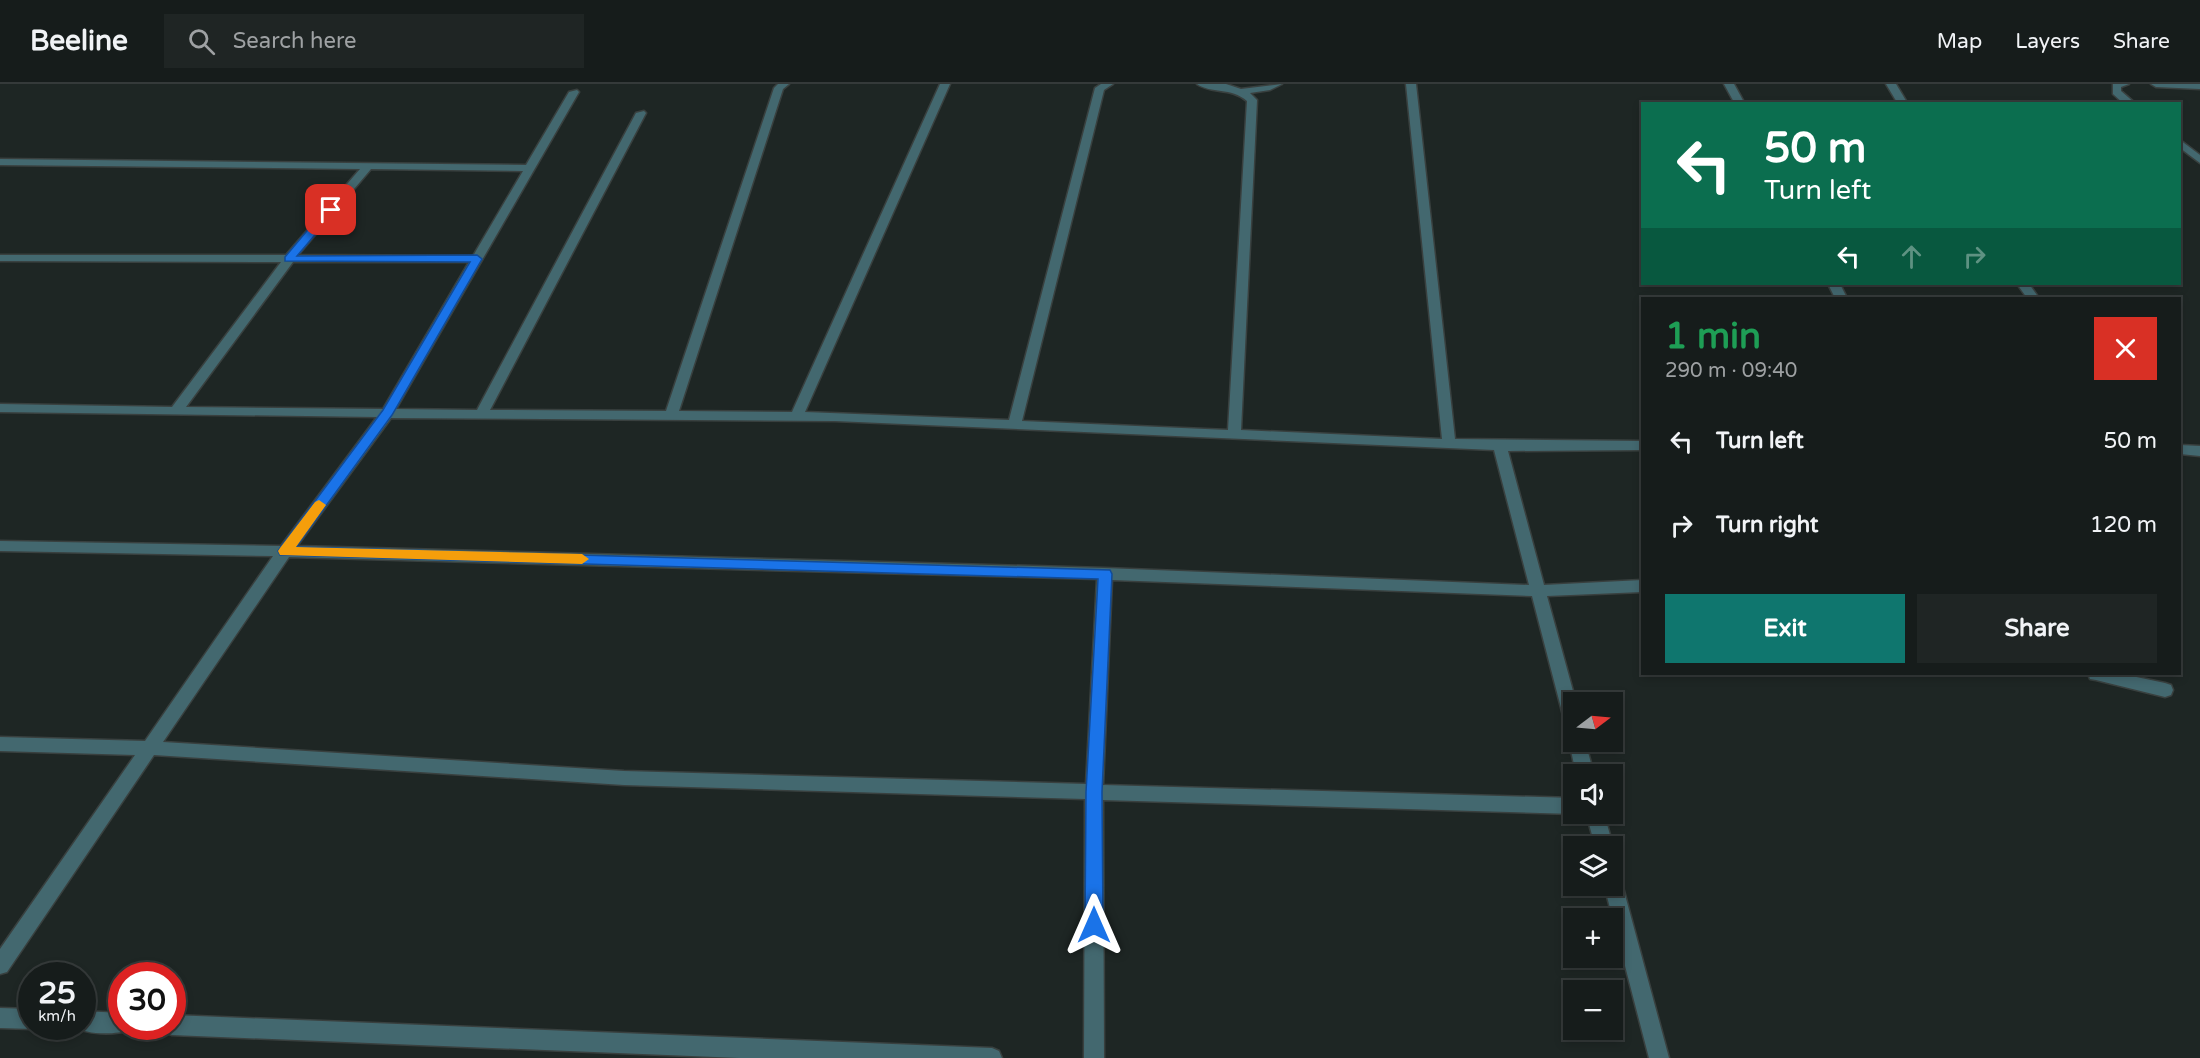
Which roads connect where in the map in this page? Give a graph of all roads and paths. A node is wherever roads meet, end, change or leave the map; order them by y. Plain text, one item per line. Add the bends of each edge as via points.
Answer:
1 (784, 84) edge
2 (945, 84) edge
3 (1108, 84) edge
4 (1202, 84) edge
5 (1276, 84) edge
6 (1411, 84) edge
7 (1730, 84) edge
8 (1890, 84) edge
9 (2124, 84) edge
10 (2156, 84) edge
11 (2200, 86) edge
12 (574, 92) dead end
13 (1243, 92) junction
14 (1739, 102) edge
15 (1903, 102) edge
16 (2128, 102) edge
17 (641, 113) dead end
18 (2181, 144) edge
19 (2200, 160) edge
20 (0, 162) edge
21 (367, 167) junction
22 (530, 168) junction
23 (0, 258) edge
24 (289, 259) junction
25 (477, 259) junction
26 (0, 408) edge
27 (176, 411) junction
28 (388, 412) junction
29 (481, 414) junction
30 (671, 416) junction
31 (796, 417) junction
32 (1014, 425) junction
33 (1234, 434) junction
34 (1449, 443) junction
35 (1641, 445) edge
36 (1500, 446) junction
37 (2181, 450) edge
38 (2200, 451) edge
39 (0, 546) edge
40 (285, 551) junction
41 (1105, 574) junction
42 (1641, 586) edge
43 (1539, 591) junction
44 (2100, 675) edge
45 (2165, 690) dead end
46 (1565, 692) edge
47 (0, 744) edge
48 (151, 748) junction
49 (1094, 792) junction
50 (1563, 806) edge
51 (1616, 896) edge
52 (0, 965) edge
53 (0, 1018) edge
54 (18, 1019) edge
55 (186, 1026) edge
56 (992, 1058) edge
57 (1094, 1058) edge
58 (1659, 1058) edge

1 - 30 street via 779,88
2 - 31 street
3 - 32 street via 1100,88
4 - 13 street
5 - 13 street
6 - 34 street
7 - 14 street
8 - 15 street
9 - 16 street via 2117,85 2116,92
10 - 11 street
12 - 22 street
13 - 33 street via 1252,100
17 - 29 street
18 - 19 street
20 - 21 street
21 - 22 street
21 - 24 street
22 - 25 street
23 - 24 street
24 - 25 street
24 - 27 street
25 - 28 street
26 - 27 street
27 - 28 street
28 - 29 street
28 - 40 street
29 - 30 street
30 - 31 street
31 - 32 street
32 - 33 street
33 - 34 street
34 - 36 street
35 - 36 street
36 - 43 street
37 - 38 street
39 - 40 street
40 - 41 street
40 - 48 street
41 - 43 street
41 - 49 street
42 - 43 street
43 - 46 street
44 - 45 street
47 - 48 street
48 - 49 street via 624,778
48 - 52 street
49 - 50 street
49 - 57 street
51 - 58 street
53 - 54 street
55 - 56 street

